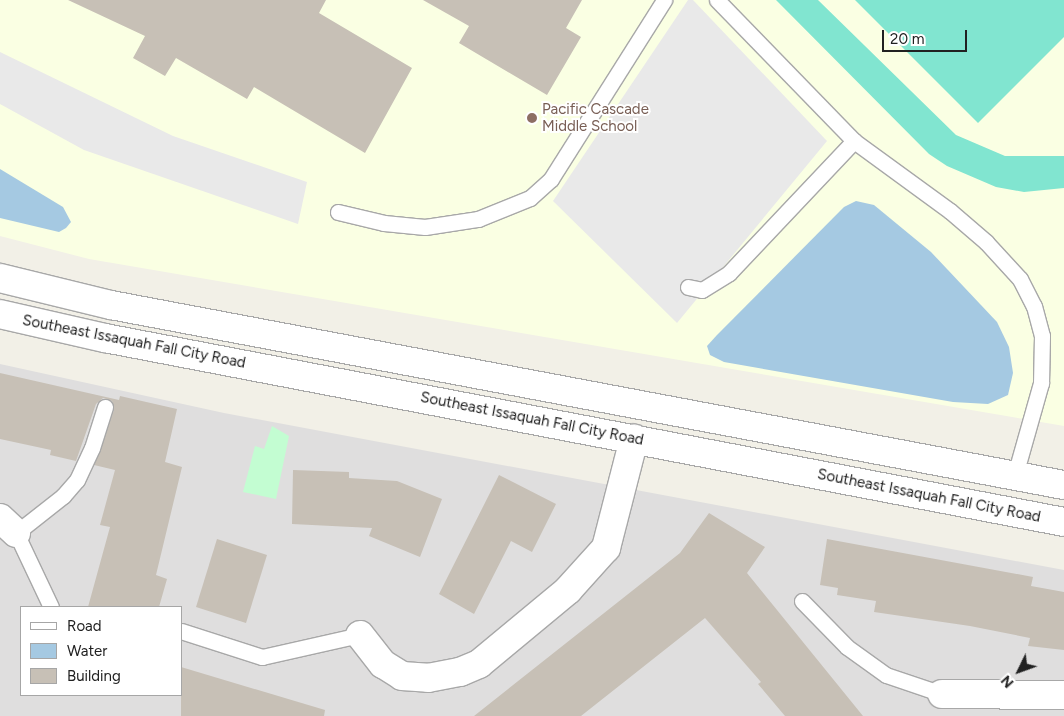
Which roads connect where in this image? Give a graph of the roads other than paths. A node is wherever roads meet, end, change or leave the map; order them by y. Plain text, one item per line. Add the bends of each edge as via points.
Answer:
1 (664, 0) edge
2 (717, 0) edge
3 (854, 141) junction
4 (338, 212) dead end
5 (0, 278) edge
6 (688, 287) dead end
7 (0, 314) edge
8 (105, 407) dead end
9 (634, 439) junction
10 (1015, 476) junction
11 (1064, 485) edge
12 (1064, 522) edge
13 (8, 526) edge
14 (802, 601) dead end
15 (51, 606) edge
16 (182, 631) edge
17 (360, 635) joint
18 (942, 694) joint
19 (1064, 695) edge

1 - 4 lane via 551,179 530,198 478,219 425,227 384,223
2 - 3 lane
3 - 6 lane via 730,273 712,287 695,290
3 - 10 lane via 986,242 1020,279 1034,306 1042,336 1041,383
5 - 10 street, Southeast Issaquah Fall City Road via 111,306
7 - 9 street, Southeast Issaquah Fall City Road via 95,336
8 - 13 lane via 92,448 77,480 63,496
9 - 12 street, Southeast Issaquah Fall City Road
9 - 17 street via 606,548 568,590 479,664 460,672 428,678 402,676 383,664
10 - 11 street, Southeast Issaquah Fall City Road
13 - 15 lane
14 - 18 lane via 847,647 886,675
16 - 17 lane via 262,657
18 - 19 street

